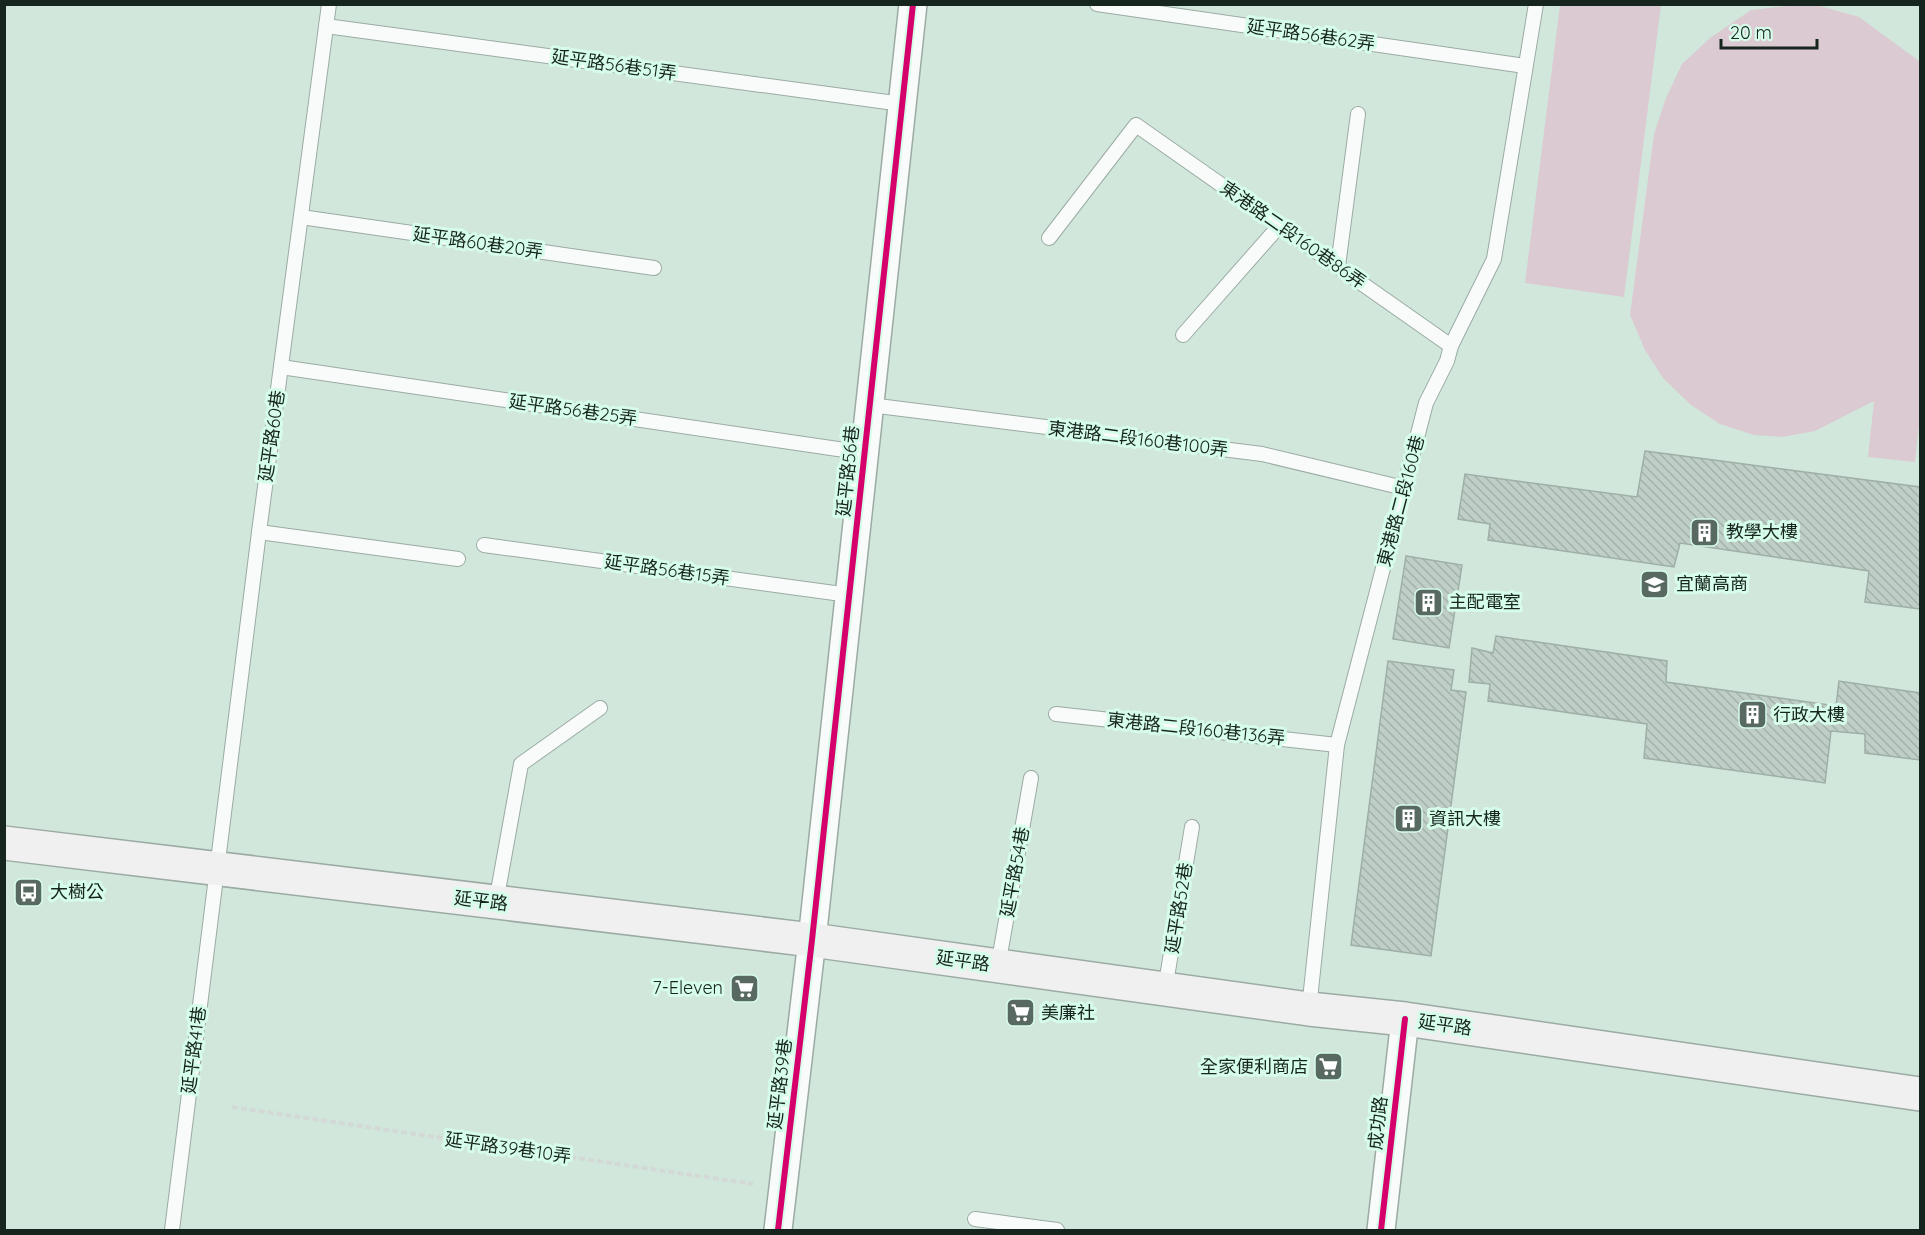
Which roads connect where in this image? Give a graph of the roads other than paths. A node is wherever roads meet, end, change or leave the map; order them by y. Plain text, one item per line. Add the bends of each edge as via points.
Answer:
1 (329, 4) edge
2 (913, 4) edge
3 (1098, 4) edge
4 (1536, 4) edge
5 (326, 26) junction
6 (1525, 66) junction
7 (902, 104) junction
8 (1358, 114) dead end
9 (301, 217) junction
10 (1280, 225) junction
11 (1049, 238) dead end
12 (1338, 266) junction
13 (654, 268) dead end
14 (1183, 335) dead end
15 (1451, 346) junction
16 (281, 367) junction
17 (870, 405) junction
18 (865, 453) junction
19 (1404, 488) junction
20 (259, 532) junction
21 (484, 545) dead end
22 (458, 559) dead end
23 (849, 595) junction
24 (600, 708) dead end
25 (1056, 714) dead end
26 (1336, 745) junction
27 (1031, 778) dead end
28 (1192, 827) dead end
29 (4, 843) edge
30 (217, 869) junction
31 (496, 902) junction
32 (812, 940) junction
33 (999, 966) junction
34 (1165, 989) junction
35 (1309, 1009) junction
36 (1405, 1019) junction
37 (1920, 1094) edge
38 (975, 1219) dead end
39 (172, 1230) edge
40 (778, 1230) edge
41 (1057, 1230) edge
42 (1381, 1230) edge

1 - 5 lane, 延平路60巷
2 - 7 street, 延平路56巷
3 - 6 lane, 延平路56巷62弄
4 - 6 lane, 東港路二段160巷
5 - 7 lane, 延平路56巷51弄
5 - 9 lane, 延平路60巷
6 - 15 lane, 東港路二段160巷 via 1494,259
7 - 17 street, 延平路56巷
8 - 12 lane
9 - 13 lane, 延平路60巷20弄
9 - 16 lane, 延平路60巷
10 - 11 lane, 東港路二段160巷86弄 via 1136,125
10 - 12 lane, 東港路二段160巷86弄
10 - 14 lane
12 - 15 lane, 東港路二段160巷86弄
15 - 19 lane, 東港路二段160巷 via 1426,404
16 - 18 lane, 延平路56巷25弄
16 - 20 lane, 延平路60巷
17 - 18 street, 延平路56巷
17 - 19 lane, 東港路二段160巷100弄 via 1262,454
18 - 23 street, 延平路56巷
19 - 26 lane, 東港路二段160巷
20 - 22 lane
20 - 30 lane, 延平路60巷
21 - 23 lane, 延平路56巷15弄
23 - 32 street, 延平路56巷
24 - 31 lane via 521,764
25 - 26 lane, 東港路二段160巷136弄
26 - 35 lane, 東港路二段160巷
27 - 33 lane, 延平路54巷
28 - 34 lane, 延平路52巷
29 - 30 main road, 延平路
30 - 31 main road, 延平路
30 - 39 lane, 延平路41巷
31 - 32 main road, 延平路
32 - 33 main road, 延平路
32 - 40 street, 延平路39巷
33 - 34 main road, 延平路
34 - 35 main road, 延平路
35 - 36 main road, 延平路
36 - 37 main road, 延平路
36 - 42 street, 成功路
38 - 41 lane

